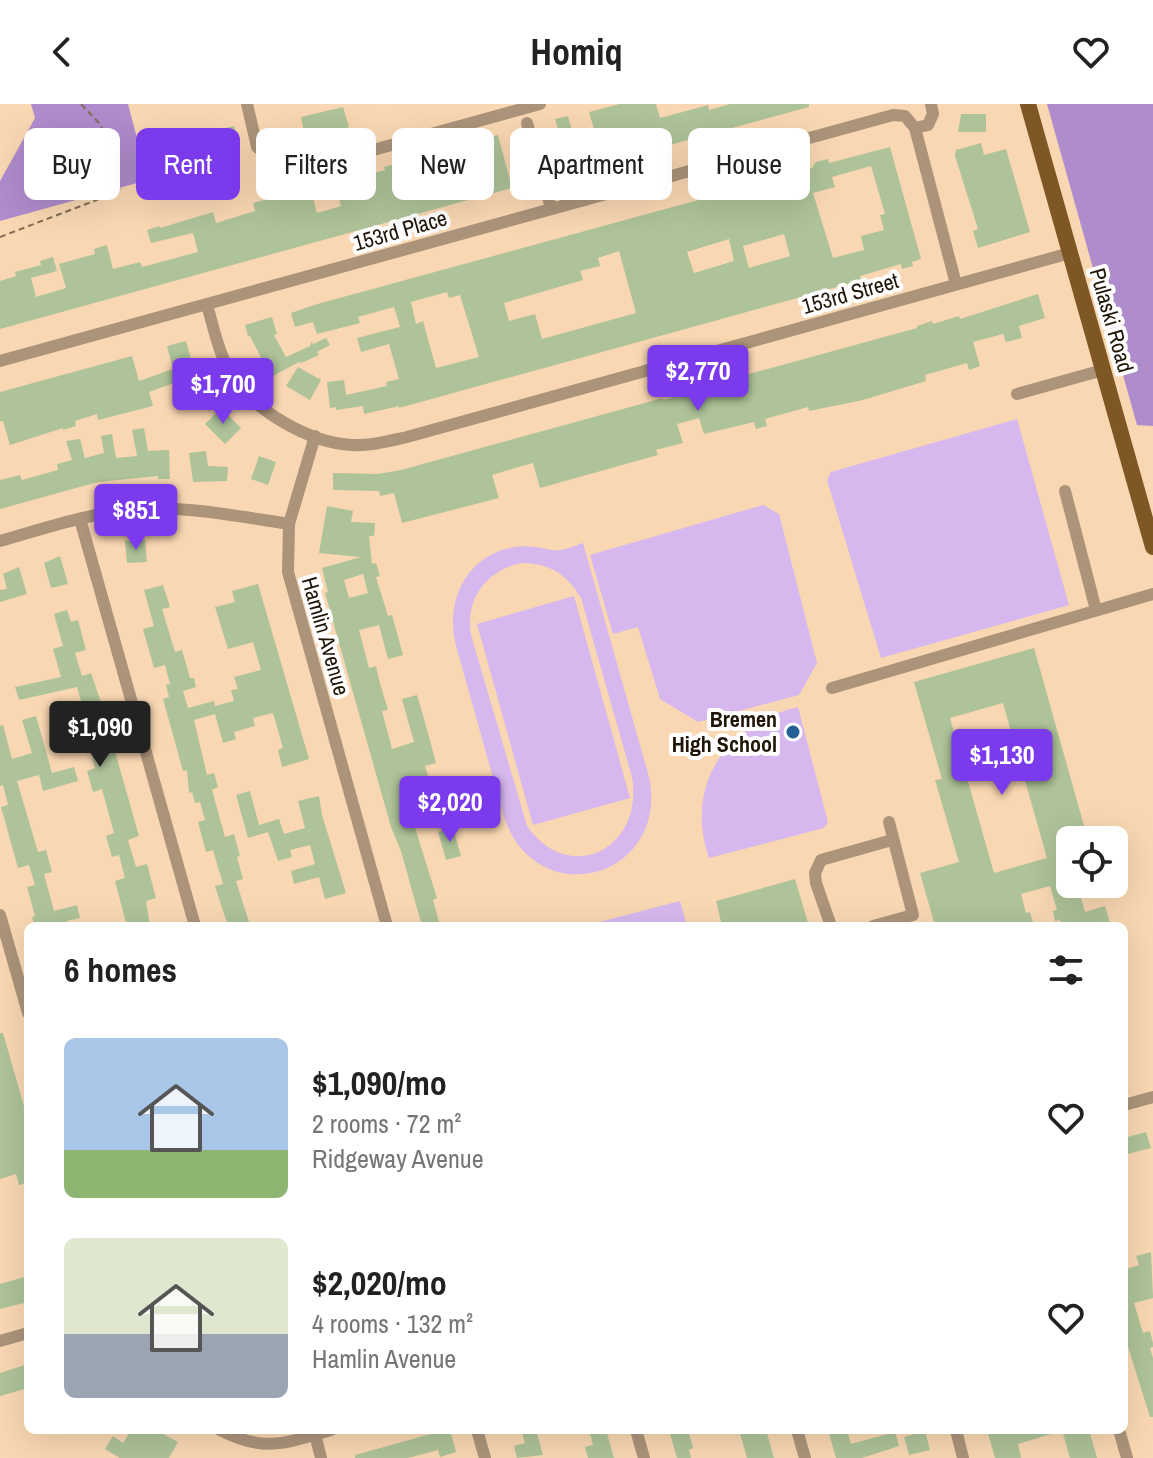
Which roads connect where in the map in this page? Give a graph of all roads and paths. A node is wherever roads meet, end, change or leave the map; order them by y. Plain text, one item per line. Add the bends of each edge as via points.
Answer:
1 (81, 104) edge
2 (247, 104) edge
3 (540, 104) edge
4 (931, 104) edge
5 (1028, 104) edge
6 (897, 112) edge
7 (527, 123) dead end
8 (915, 128) junction
9 (551, 208) junction
10 (0, 237) edge
11 (1070, 253) junction
12 (956, 284) junction
13 (207, 305) junction
14 (0, 361) edge
15 (1103, 370) junction
16 (1017, 394) dead end
17 (315, 436) junction
18 (1065, 491) dead end
19 (80, 519) junction
20 (289, 524) junction
21 (0, 541) edge
22 (1153, 547) edge
23 (1153, 594) edge
24 (1096, 610) junction
25 (832, 688) dead end
26 (889, 822) dead end
27 (892, 840) junction
28 (0, 915) edge
29 (194, 922) edge
30 (386, 922) edge
31 (830, 922) edge
32 (888, 922) edge
33 (24, 999) edge
34 (1153, 1097) edge
35 (1128, 1104) edge
36 (24, 1334) edge
37 (0, 1341) edge
38 (227, 1434) edge
39 (307, 1434) edge
40 (315, 1434) edge
41 (478, 1434) edge
42 (637, 1434) edge
43 (798, 1434) edge
44 (957, 1434) edge
45 (1120, 1434) edge
46 (321, 1458) edge
47 (485, 1458) edge
48 (644, 1458) edge
49 (805, 1458) edge
50 (963, 1458) edge
51 (1127, 1458) edge

1 - 10 path via 101,125 120,191
2 - 3 street via 257,147 281,167 308,168
4 - 8 street via 928,125
5 - 11 main road, Pulaski Road
6 - 8 street
6 - 9 street, 153rd Place
7 - 9 street
8 - 12 street
9 - 13 street, 153rd Place
11 - 12 street, 153rd Street
11 - 15 main road, Pulaski Road
12 - 17 street, 153rd Street via 407,437 351,445
13 - 14 street, 153rd Place
13 - 17 street via 232,375 270,415
15 - 16 street
15 - 22 main road, Pulaski Road
17 - 20 street, Hamlin Avenue
18 - 24 street
19 - 20 street via 143,509
19 - 21 street
19 - 29 street
20 - 30 street, Hamlin Avenue via 288,572
23 - 24 street
24 - 25 street
26 - 27 street
27 - 31 street via 821,860 816,883
27 - 32 street via 913,915
28 - 33 street
34 - 35 street
36 - 37 street
38 - 39 street via 268,1445
40 - 46 street
41 - 47 street
42 - 48 street
43 - 49 street
44 - 50 street
45 - 51 street

